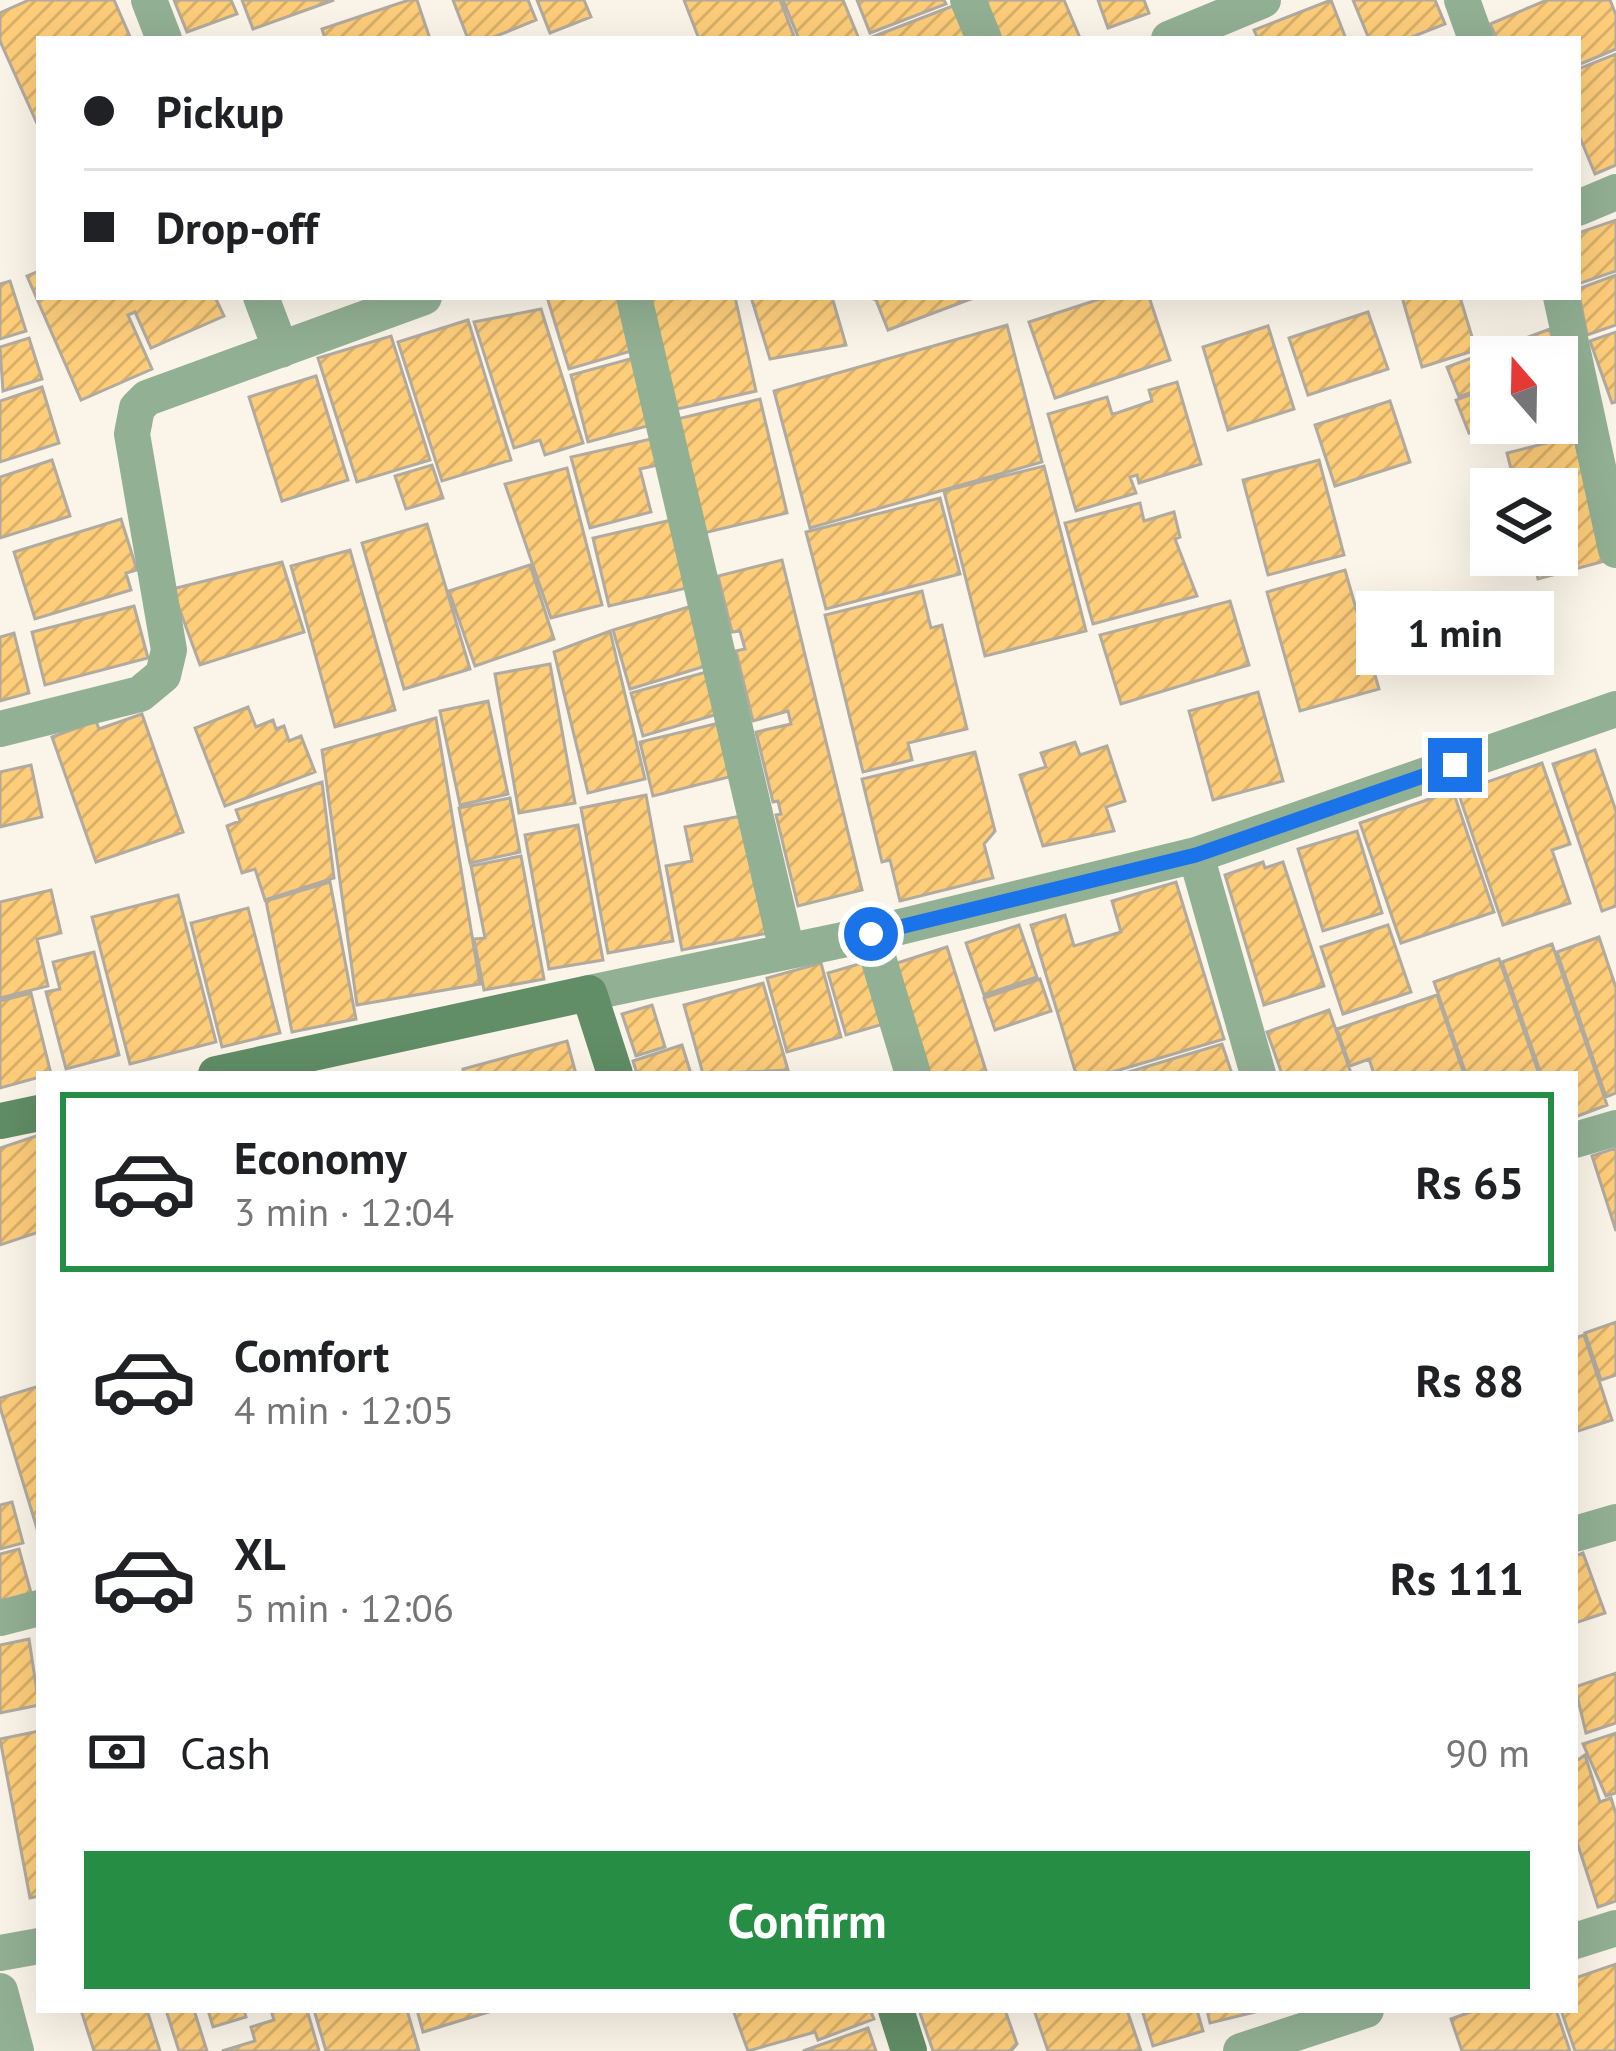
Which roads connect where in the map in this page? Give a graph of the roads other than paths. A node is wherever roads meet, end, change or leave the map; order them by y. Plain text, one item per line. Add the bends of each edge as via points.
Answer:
1 (149, 0) edge
2 (968, 0) edge
3 (1263, 0) edge
4 (1462, 0) edge
5 (163, 36) edge
6 (983, 36) edge
7 (1176, 36) edge
8 (1475, 36) edge
9 (1616, 192) edge
10 (1581, 207) edge
11 (262, 300) edge
12 (416, 300) edge
13 (635, 300) edge
14 (1562, 300) edge
15 (281, 350) junction
16 (1616, 550) edge
17 (1616, 709) edge
18 (0, 729) edge
19 (1196, 855) junction
20 (871, 934) junction
21 (788, 951) junction
22 (589, 992) junction
23 (230, 1071) edge
24 (614, 1071) edge
25 (913, 1071) edge
26 (1257, 1071) edge
27 (36, 1114) edge
28 (0, 1121) edge
29 (1616, 1128) edge
30 (1578, 1139) edge
31 (1616, 1522) edge
32 (1578, 1533) edge
33 (36, 1609) edge
34 (0, 1618) edge
35 (1616, 1928) edge
36 (1578, 1940) edge
37 (36, 1947) edge
38 (0, 1953) edge
39 (0, 1991) edge
40 (897, 2013) edge
41 (1357, 2013) edge
42 (16, 2051) edge
43 (909, 2051) edge
44 (1241, 2051) edge

1 - 5 street
2 - 6 street
3 - 7 street
4 - 8 street
9 - 10 street
11 - 15 street
12 - 15 street
13 - 21 street
14 - 16 street
15 - 18 street via 159,392 132,421 169,650 164,675 140,694
17 - 19 street
19 - 20 street
19 - 26 street
20 - 21 street
20 - 25 street
21 - 22 street
22 - 23 street
22 - 24 street
27 - 28 street
29 - 30 street
31 - 32 street
33 - 34 street
35 - 36 street
37 - 38 street
39 - 42 street
40 - 43 street
41 - 44 street

